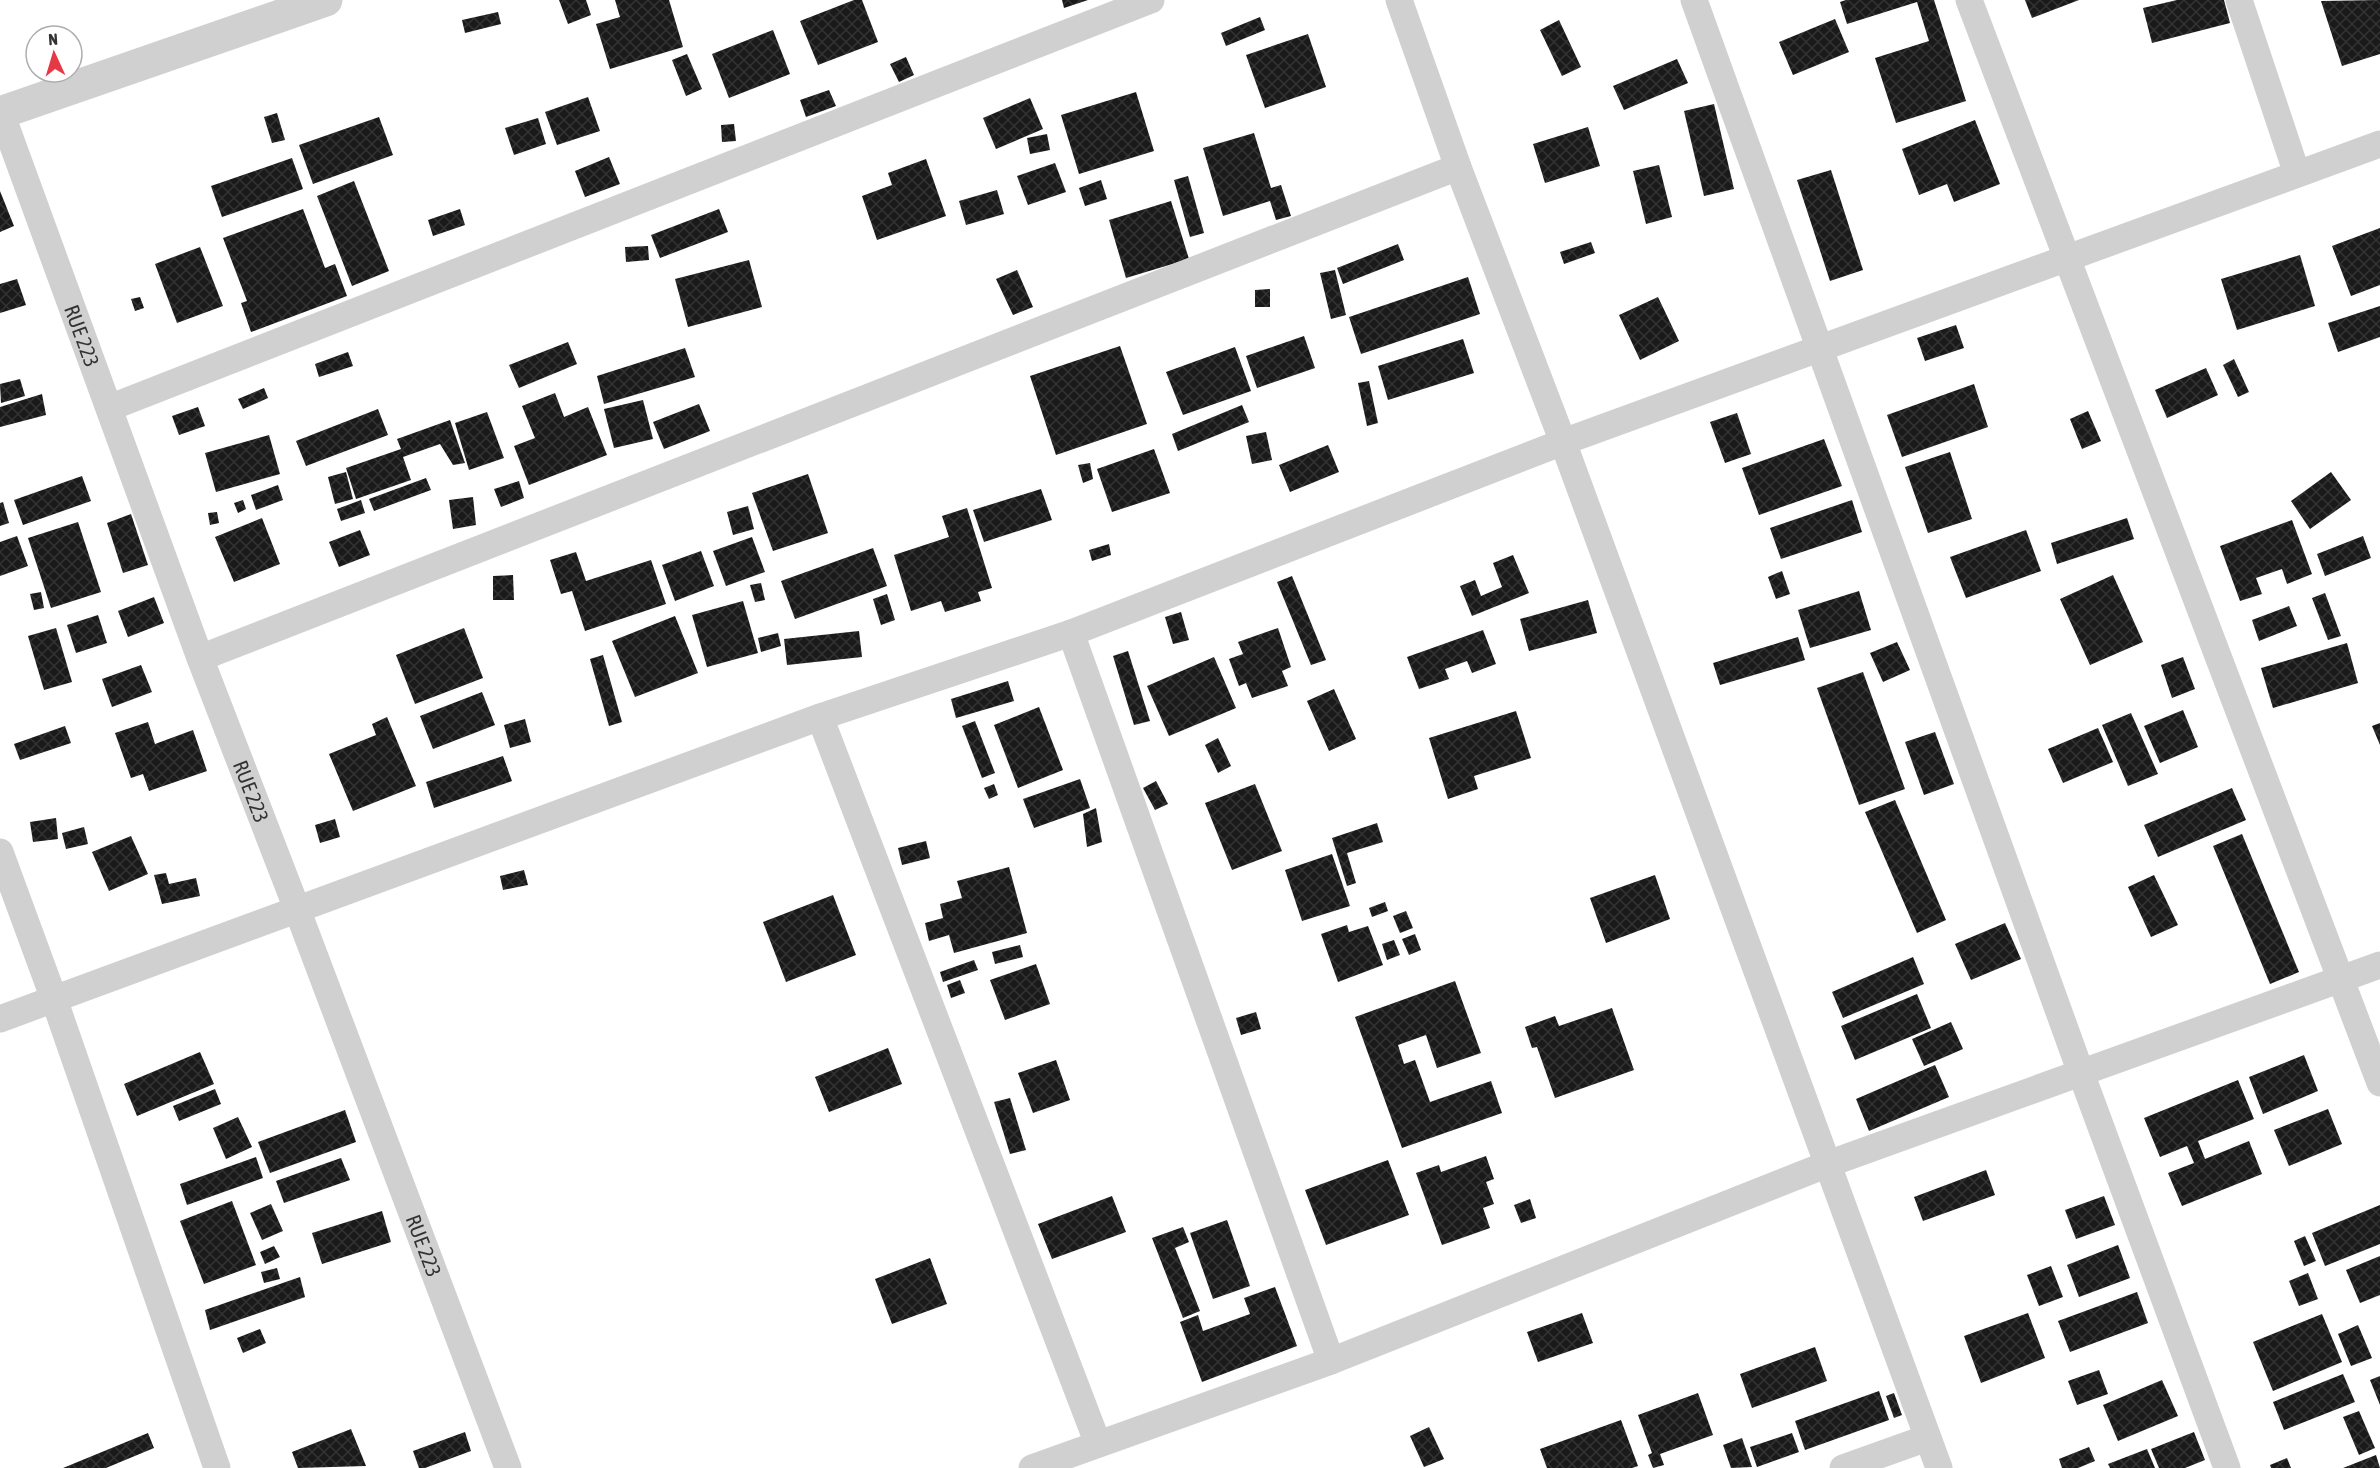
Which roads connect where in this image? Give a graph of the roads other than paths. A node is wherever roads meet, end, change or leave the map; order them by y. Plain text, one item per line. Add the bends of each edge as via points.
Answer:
1 (326, 0) edge
2 (1150, 0) edge
3 (1399, 0) edge
4 (1694, 0) edge
5 (1969, 0) edge
6 (2239, 0) edge
7 (1, 113) edge
8 (2380, 144) edge
9 (1458, 167) junction
10 (2297, 174) junction
11 (2067, 259) junction
12 (1820, 349) junction
13 (109, 408) junction
14 (1563, 442) junction
15 (1071, 633) junction
16 (200, 658) junction
17 (820, 717) junction
18 (0, 852) edge
19 (297, 909) junction
20 (2380, 965) edge
21 (2340, 979) junction
22 (54, 999) junction
23 (0, 1019) edge
24 (2081, 1073) junction
25 (2380, 1083) edge
26 (1828, 1164) junction
27 (1331, 1361) junction
28 (1928, 1438) junction
29 (1098, 1444) junction
30 (217, 1468) edge
31 (508, 1468) edge
32 (1032, 1468) edge
33 (1843, 1468) edge
34 (1939, 1468) edge
35 (2227, 1468) edge

1 - 7 street
2 - 13 street
3 - 9 street
4 - 12 street
5 - 11 street
6 - 10 street
7 - 13 street, RUE 223
8 - 10 street
9 - 14 street
9 - 16 street
10 - 11 street
11 - 12 street
11 - 21 street
12 - 14 street
12 - 24 street
13 - 16 street, RUE 223
14 - 15 street
14 - 26 street
15 - 17 street
15 - 27 street
16 - 19 street, RUE 223
17 - 19 street
17 - 29 street
18 - 22 street
19 - 22 street
19 - 31 street, RUE 223
20 - 21 street
21 - 24 street
21 - 25 street
22 - 23 street
22 - 30 street
24 - 26 street
24 - 35 street
26 - 27 street
26 - 28 street
27 - 29 street
28 - 33 street
28 - 34 street
29 - 32 street

